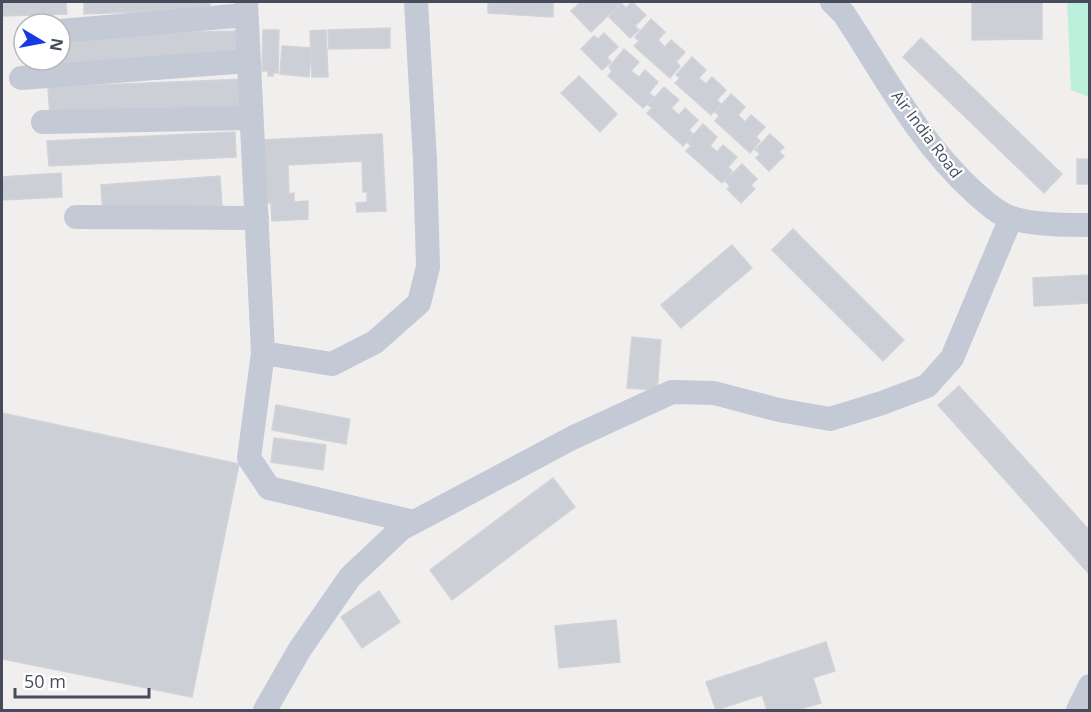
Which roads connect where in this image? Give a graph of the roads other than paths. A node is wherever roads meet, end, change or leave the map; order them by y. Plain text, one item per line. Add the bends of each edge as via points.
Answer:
1 (416, 2) edge
2 (832, 2) edge
3 (246, 8) edge
4 (72, 30) edge
5 (249, 61) junction
6 (21, 78) dead end
7 (251, 118) junction
8 (43, 122) dead end
9 (76, 217) dead end
10 (256, 218) junction
11 (1011, 218) junction
12 (1089, 225) edge
13 (263, 353) junction
14 (414, 522) junction
15 (1089, 686) edge
16 (265, 711) edge
17 (1078, 711) edge

1 - 13 street via 428,267 419,303 375,342 332,364
2 - 11 street, Air India Road via 844,14 948,169 985,202
3 - 4 street
3 - 5 street
5 - 6 street
5 - 7 street
7 - 8 street
7 - 10 street
9 - 10 street
10 - 13 street
11 - 12 street, Air India Road
11 - 14 street via 952,358 927,386 831,419 714,393 672,392 572,438
13 - 14 street via 249,458 269,488
14 - 16 street via 401,529 350,577 300,649
15 - 17 street

